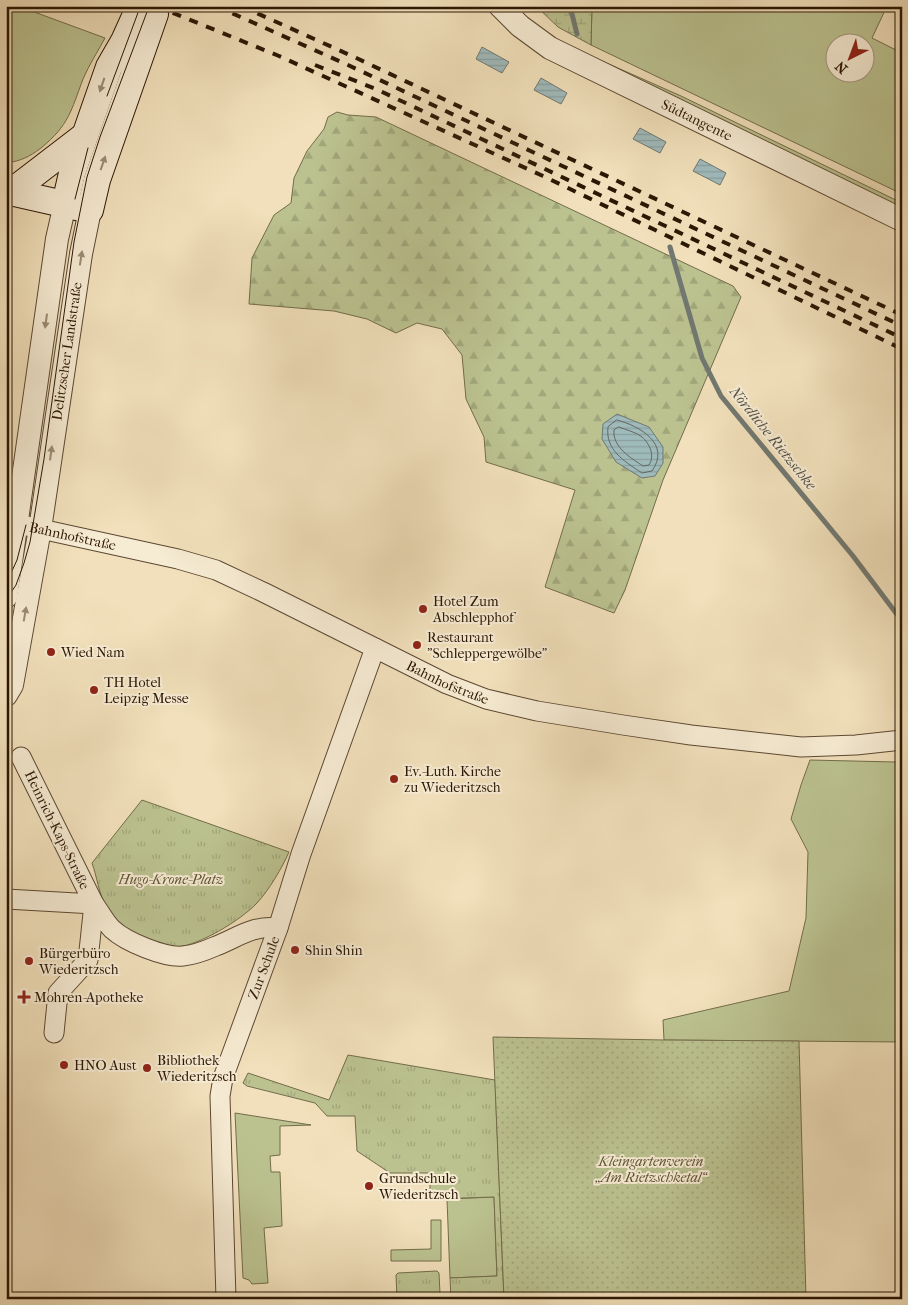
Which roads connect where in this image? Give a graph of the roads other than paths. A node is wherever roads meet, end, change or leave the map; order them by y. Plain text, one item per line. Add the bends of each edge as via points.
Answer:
1 (500, 6) edge
2 (84, 136) junction
3 (9, 191) edge
4 (78, 207) junction
5 (902, 220) edge
6 (18, 524) junction
7 (40, 529) junction
8 (6, 597) edge
9 (375, 648) junction
10 (6, 695) edge
11 (902, 740) edge
12 (22, 757) dead end
13 (6, 899) edge
14 (94, 904) junction
15 (278, 928) junction
16 (54, 1033) dead end
17 (226, 1299) edge

1 - 5 street, Südtangente via 550,48
2 - 3 main road
2 - 4 main road, Delitzscher Landstraße via 72,173
4 -> 2 main road, Delitzscher Landstraße via 100,171 146,12 109,67
3 - 4 main road
4 -> 6 street, Delitzscher Landstraße via 57,239
7 -> 4 street, Delitzscher Landstraße via 77,281
6 - 7 street, Bahnhofstraße
6 - 8 street, Delitzscher Landstraße
7 - 9 street, Bahnhofstraße via 216,570
10 -> 7 street, Delitzscher Landstraße via 12,685
9 - 11 street, Bahnhofstraße via 455,687 486,699 537,711 691,735 801,747
9 - 15 street, Zur Schule
12 - 14 street, Heinrich-Kaps-Straße
13 - 14 street, Heinrich-Kaps-Straße
14 - 15 street via 113,930 153,952 182,956 216,947 264,926
14 - 16 street via 88,960 58,993
15 - 17 street, Zur Schule via 223,1078 220,1096

